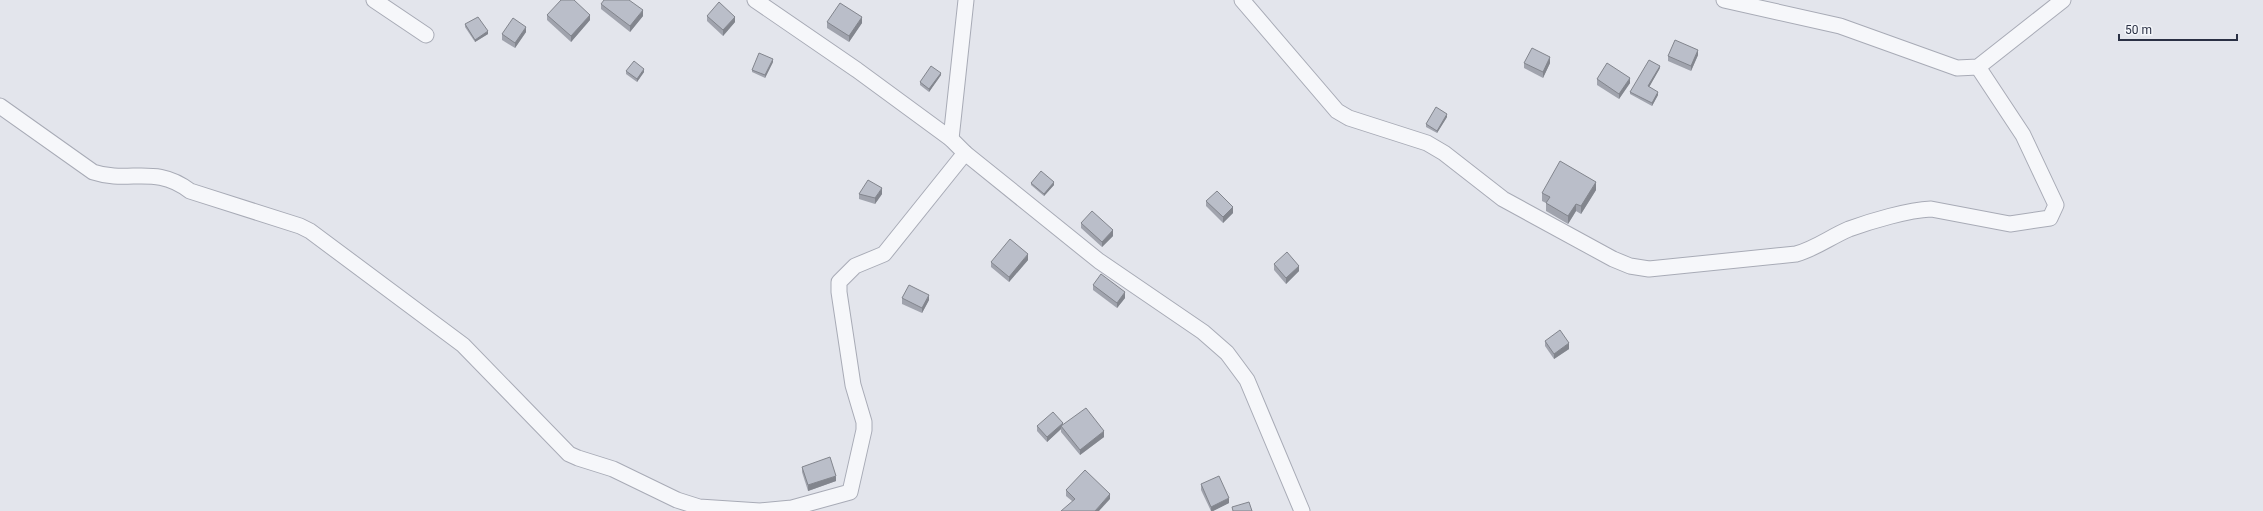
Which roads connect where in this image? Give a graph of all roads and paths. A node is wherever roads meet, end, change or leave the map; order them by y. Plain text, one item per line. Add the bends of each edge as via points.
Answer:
1 (374, 0) edge
2 (755, 0) edge
3 (966, 0) edge
4 (1242, 0) edge
5 (1724, 0) edge
6 (2063, 0) edge
7 (426, 35) dead end
8 (1978, 68) junction
9 (0, 106) edge
10 (951, 139) junction
11 (965, 153) junction
12 (808, 508) edge
13 (1302, 511) edge

1 - 7 street
2 - 10 street
3 - 10 street
4 - 8 street via 1337,111 1349,118 1427,143 1444,153 1503,199 1613,259 1649,270 1796,254 1813,250 1849,230 1918,210 1931,209 2010,224 2050,218 2056,205 2023,135
5 - 8 street via 1840,26 1957,68
6 - 8 street
9 - 12 street via 93,172 103,176 164,176 181,183 190,191 310,231 463,345 569,454 613,469 676,500 699,507 760,510
10 - 11 street
11 - 12 street via 884,254 855,266 839,282 853,385 864,430 850,492
11 - 13 street via 1098,261 1203,332 1227,353 1247,380

